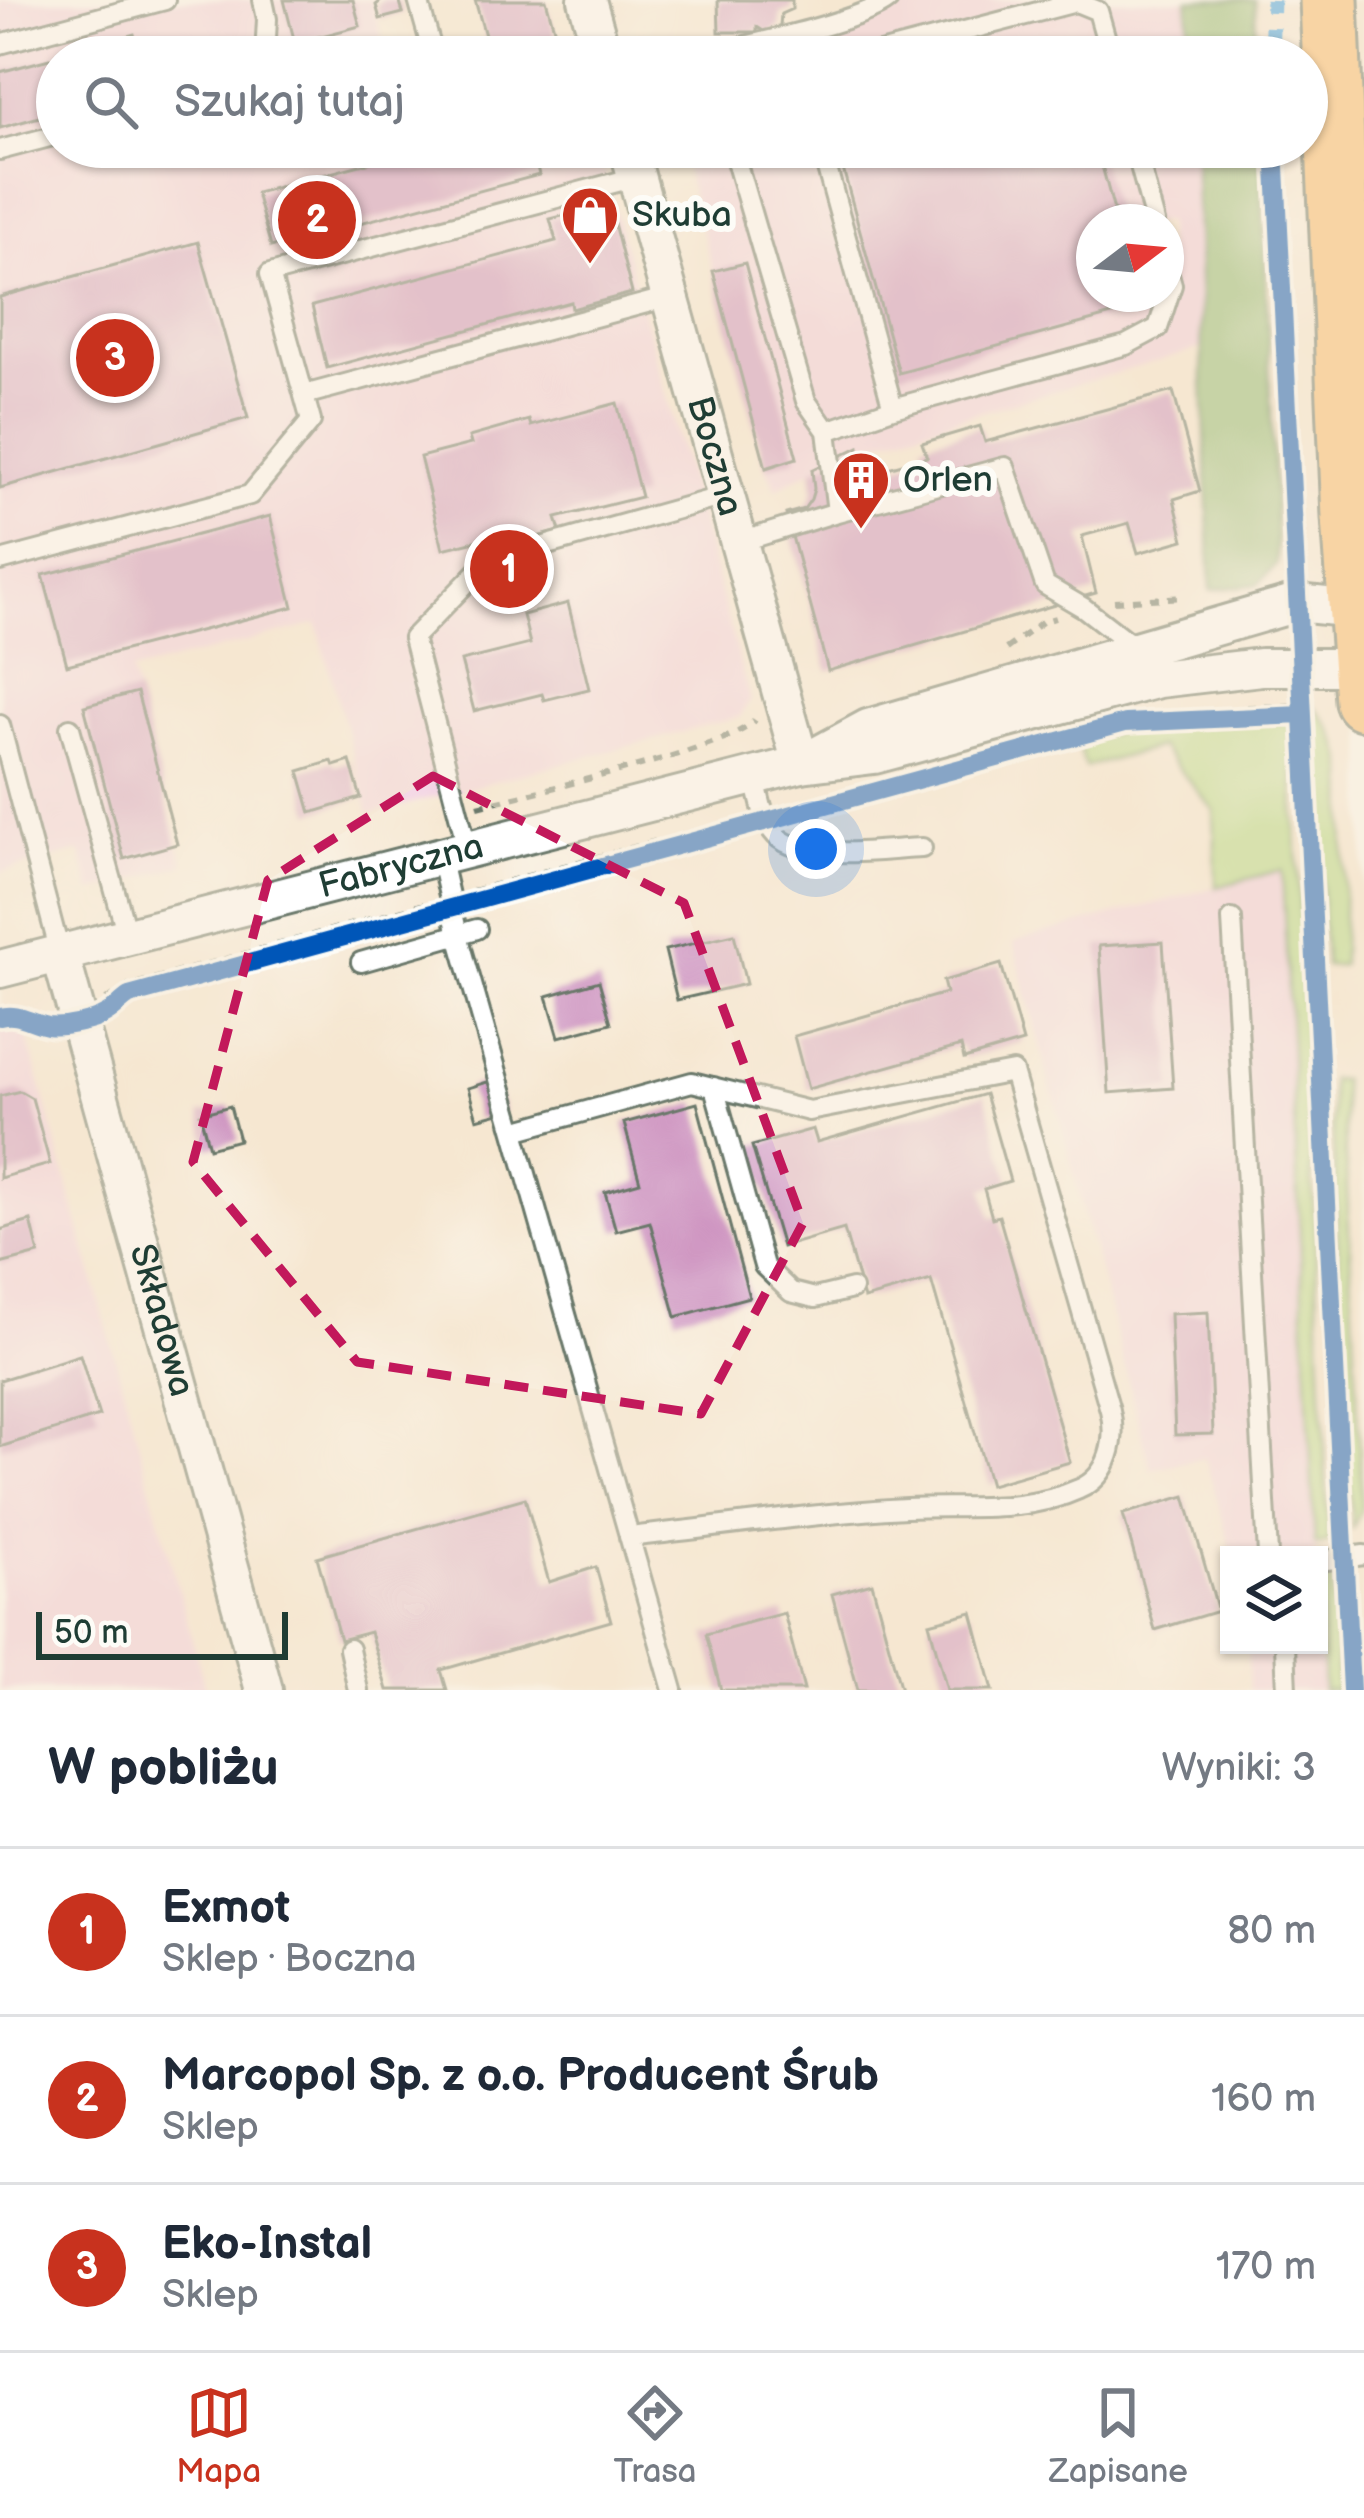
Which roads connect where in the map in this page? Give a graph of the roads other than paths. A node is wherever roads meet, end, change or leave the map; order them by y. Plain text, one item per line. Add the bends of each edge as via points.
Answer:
1 (164, 0) edge
2 (262, 0) edge
3 (418, 0) edge
4 (587, 0) edge
5 (888, 0) edge
6 (1329, 0) edge
7 (266, 36) edge
8 (428, 36) edge
9 (597, 36) edge
10 (775, 36) edge
11 (945, 36) edge
12 (1105, 36) edge
13 (0, 44) edge
14 (36, 141) edge
15 (0, 150) edge
16 (613, 168) edge
17 (634, 168) edge
18 (738, 168) edge
19 (827, 168) edge
20 (1141, 168) edge
21 (1150, 204) edge
22 (669, 297) junction
23 (1163, 312) edge
24 (304, 395) junction
25 (893, 408) junction
26 (827, 431) junction
27 (724, 496) junction
28 (837, 512) junction
29 (737, 543) junction
30 (0, 561) edge
31 (1360, 608) edge
32 (1141, 652) junction
33 (1364, 668) edge
34 (1364, 701) edge
35 (0, 725) edge
36 (70, 728) dead end
37 (801, 764) junction
38 (754, 777) junction
39 (922, 848) dead end
40 (454, 853) junction
41 (1232, 919) dead end
42 (467, 932) junction
43 (127, 935) junction
44 (60, 952) junction
45 (361, 962) dead end
46 (0, 969) edge
47 (713, 1087) junction
48 (514, 1131) junction
49 (852, 1289) dead end
50 (629, 1537) junction
51 (1267, 1546) edge
52 (1364, 1555) edge
53 (1328, 1561) edge
54 (349, 1649) dead end
55 (1286, 1654) edge
56 (264, 1690) edge
57 (358, 1690) edge
58 (673, 1690) edge
59 (1287, 1690) edge

1 - 13 lane
2 - 7 lane
3 - 8 lane
4 - 9 street
5 - 10 lane
6 - 31 main road
11 - 12 lane via 1076,2 1098,11
14 - 15 lane
16 - 24 lane via 270,274
17 - 22 street, Boczna
18 - 26 lane via 806,401
19 - 25 lane
20 - 21 lane
22 - 24 lane
22 - 27 street, Boczna
23 - 25 lane via 1158,328 1126,345
24 - 30 lane via 311,422 250,495
25 - 26 lane
26 - 28 lane
27 - 29 street, Boczna
27 - 40 lane via 487,562 413,638
28 - 29 lane
28 - 32 lane via 1005,467 1045,585
29 - 37 street, Boczna
31 - 32 street, Fabryczna via 1297,603
31 - 33 main road
32 - 37 street, Fabryczna via 868,728
33 - 34 main road
33 - 37 street, Fabryczna via 1261,667 1158,679 874,755
35 - 44 lane
36 - 43 lane
37 - 38 street, Fabryczna
38 - 39 lane via 777,838 806,851
38 - 40 street, Fabryczna
40 - 42 lane via 451,903
40 - 43 street, Fabryczna
41 - 51 lane
42 - 45 lane
42 - 48 lane
43 - 44 street, Fabryczna
44 - 46 street, Fabryczna
44 - 56 street, Składowa
47 - 48 lane via 692,1082
47 - 49 lane via 764,1266 791,1292 815,1298
47 - 50 lane via 809,1111 1013,1072 1113,1439 1081,1489 1023,1505 906,1508
48 - 50 lane
50 - 58 lane
52 - 53 lane
54 - 57 lane
55 - 59 lane

